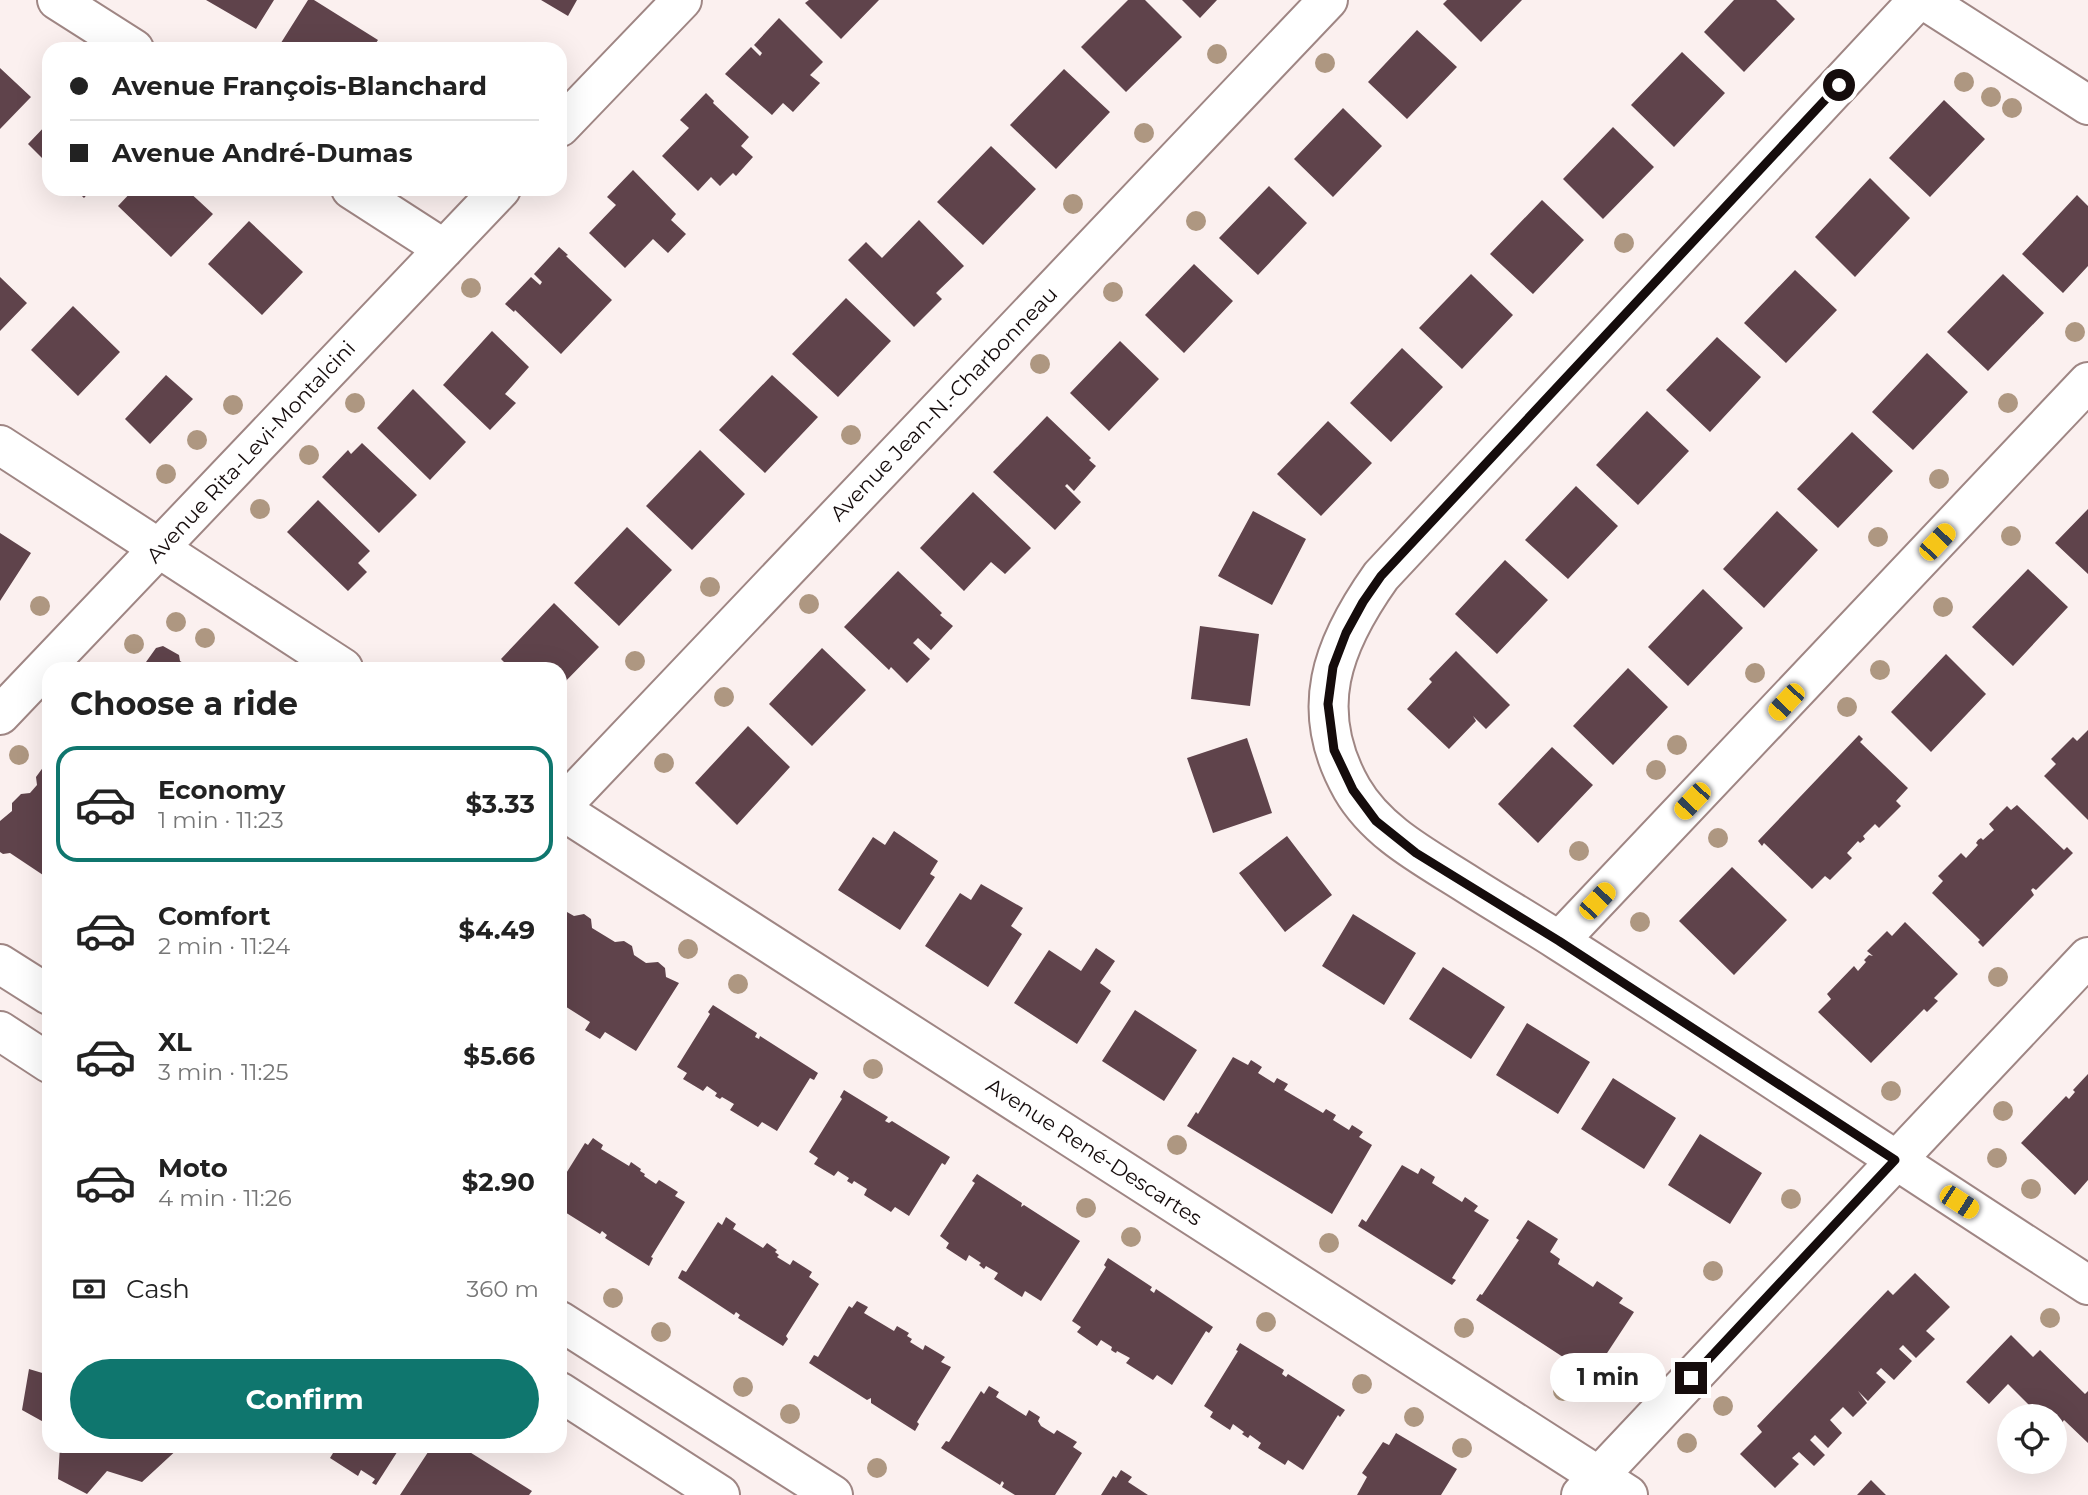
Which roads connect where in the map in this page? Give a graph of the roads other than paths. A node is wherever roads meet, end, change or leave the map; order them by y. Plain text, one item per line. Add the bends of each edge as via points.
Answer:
1 (57, 0) edge
2 (682, 0) edge
3 (1328, 0) edge
4 (1918, 0) edge
5 (1924, 0) edge
6 (123, 42) edge
7 (2088, 105) edge
8 (567, 120) edge
9 (362, 196) edge
10 (494, 196) edge
11 (444, 248) junction
12 (2088, 382) edge
13 (0, 445) edge
14 (159, 549) junction
15 (51, 662) edge
16 (334, 662) edge
17 (42, 671) edge
18 (0, 715) edge
19 (567, 801) edge
20 (567, 813) edge
21 (1559, 941) junction
22 (2088, 957) edge
23 (0, 964) edge
24 (42, 991) edge
25 (0, 1031) edge
26 (42, 1058) edge
27 (1895, 1160) junction
28 (2088, 1285) edge
29 (567, 1325) edge
30 (567, 1397) edge
31 (1602, 1489) edge
32 (720, 1495) edge
33 (833, 1495) edge

1 - 6 street
2 - 8 street
3 - 19 street, Avenue Jean-N.-Charbonneau
4 - 21 street via 1381,576 1346,633 1333,667 1328,704 1334,750 1353,790 1376,821 1416,853
5 - 7 street
9 - 11 street
10 - 11 street, Avenue Rita-Levi-Montalcini
11 - 14 street, Avenue Rita-Levi-Montalcini
12 - 21 street
13 - 14 street
14 - 15 street, Avenue Rita-Levi-Montalcini
14 - 16 street
17 - 18 street, Avenue Rita-Levi-Montalcini
20 - 31 street, Avenue René-Descartes
21 - 27 street
22 - 27 street
23 - 24 street
25 - 26 street
27 - 28 street
27 - 31 street
29 - 33 street
30 - 32 street

